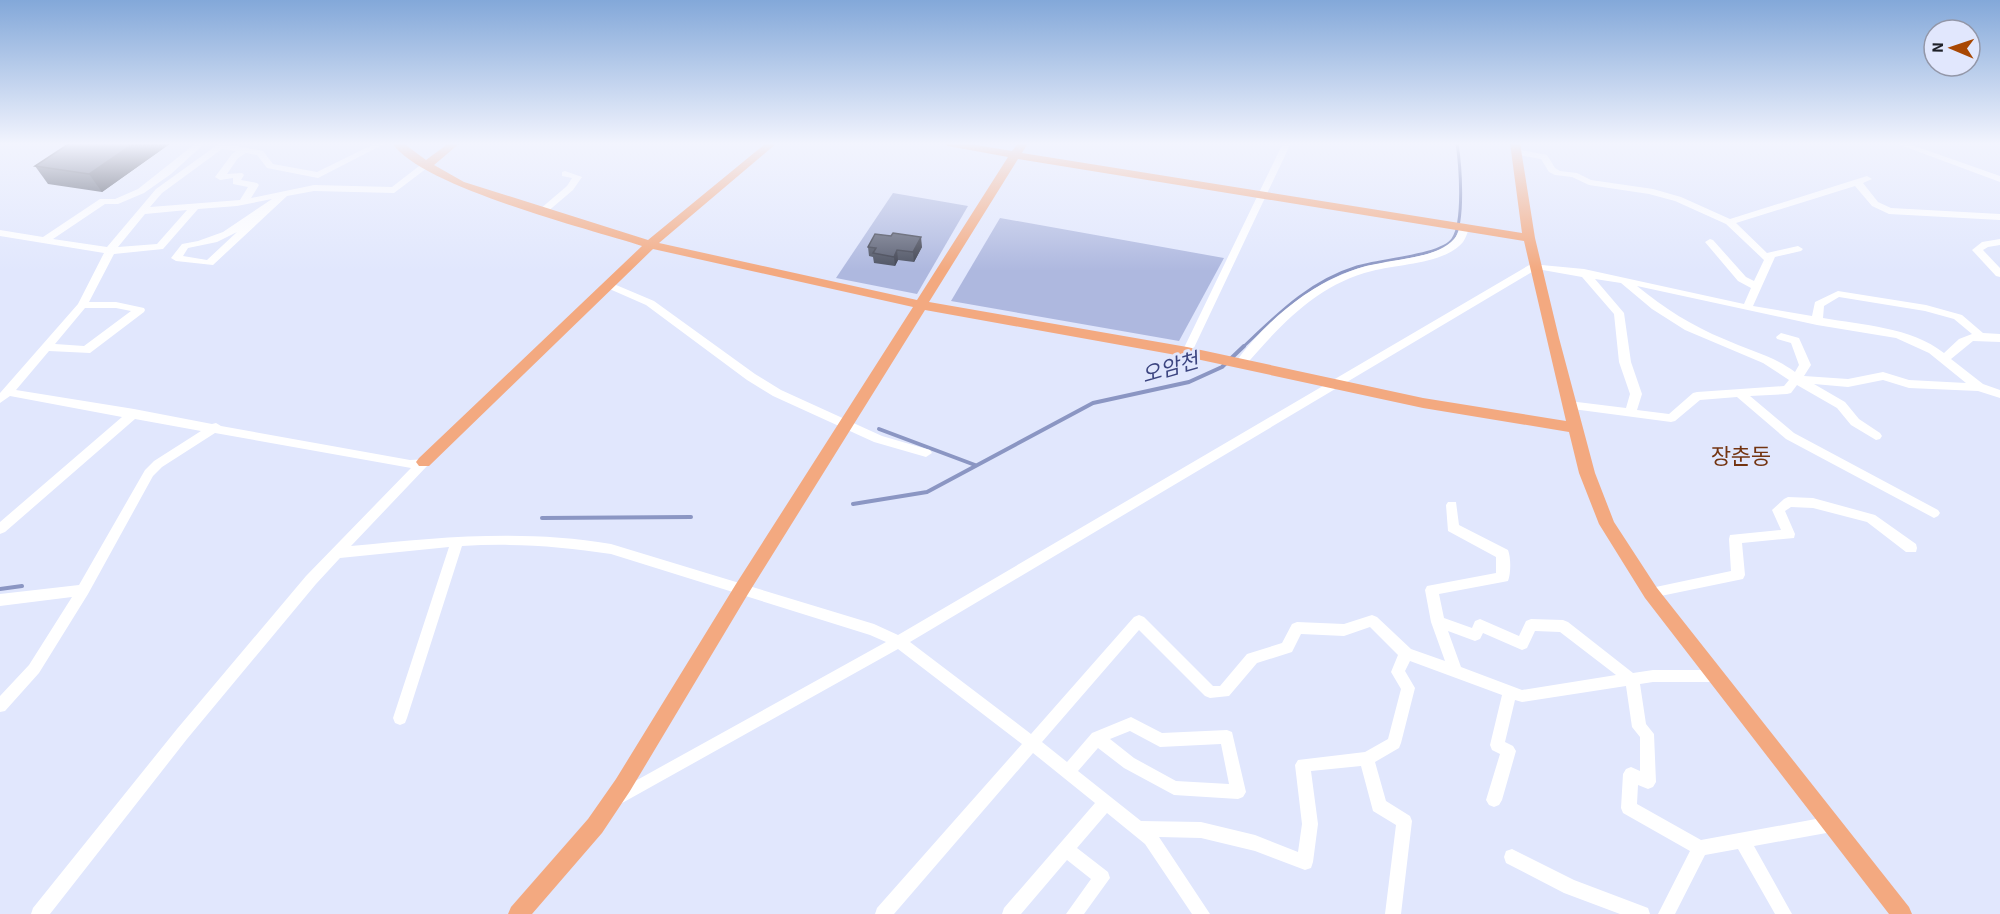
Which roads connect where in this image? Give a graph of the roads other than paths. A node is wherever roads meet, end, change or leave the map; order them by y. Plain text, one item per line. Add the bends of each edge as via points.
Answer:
1 (149, 186) edge
2 (165, 186) edge
3 (254, 186) edge
4 (400, 186) edge
5 (465, 186) edge
6 (571, 186) edge
7 (721, 186) edge
8 (996, 186) edge
9 (1202, 186) edge
10 (1265, 186) edge
11 (1522, 186) edge
12 (1610, 186) edge
13 (1847, 186) edge
14 (1865, 186) edge
15 (284, 194) junction
16 (1259, 197) junction
17 (243, 202) junction
18 (195, 207) junction
19 (142, 211) junction
20 (543, 211) junction
21 (2000, 217) edge
22 (1729, 222) junction
23 (1464, 229) junction
24 (0, 233) edge
25 (1529, 238) junction
26 (43, 241) junction
27 (1710, 242) dead end
28 (2000, 242) edge
29 (650, 245) junction
30 (1798, 249) dead end
31 (111, 251) junction
32 (1769, 260) junction
33 (1535, 266) junction
34 (1584, 272) junction
35 (2000, 274) edge
36 (1624, 280) junction
37 (609, 285) junction
38 (1756, 287) junction
39 (82, 305) junction
40 (921, 305) junction
41 (1747, 308) junction
42 (1817, 322) junction
43 (1979, 335) junction
44 (1781, 337) dead end
45 (2000, 338) edge
46 (46, 347) junction
47 (1187, 352) junction
48 (1945, 359) junction
49 (1240, 363) junction
50 (1796, 379) junction
51 (1336, 383) junction
52 (1979, 387) junction
53 (1738, 392) junction
54 (2000, 394) edge
55 (4, 396) edge
56 (1569, 405) junction
57 (1631, 412) junction
58 (134, 413) junction
59 (846, 424) junction
60 (216, 428) junction
61 (1575, 428) junction
62 (1876, 436) dead end
63 (926, 453) dead end
64 (424, 462) junction
65 (1452, 505) dead end
66 (1934, 513) dead end
67 (3, 522) edge
68 (457, 541) junction
69 (1911, 548) dead end
70 (337, 553) junction
71 (742, 589) junction
72 (83, 590) junction
73 (1651, 593) junction
74 (0, 600) edge
75 (1438, 622) junction
76 (899, 642) junction
77 (1406, 653) junction
78 (1455, 671) junction
79 (1716, 676) junction
80 (1632, 680) junction
81 (1510, 691) junction
82 (0, 706) edge
83 (400, 718) dead end
84 (1097, 738) junction
85 (1033, 744) junction
86 (1367, 759) junction
87 (1068, 772) junction
88 (1494, 800) dead end
89 (611, 802) junction
90 (1106, 802) junction
91 (1832, 824) junction
92 (1139, 829) junction
93 (1742, 840) junction
94 (1700, 848) junction
95 (1066, 849) junction
96 (1512, 857) dead end
97 (39, 914) edge
98 (518, 914) edge
99 (883, 914) edge
100 (1010, 914) edge
101 (1074, 914) edge
102 (1202, 914) edge
103 (1394, 914) edge
104 (1642, 914) edge
105 (1666, 914) edge
106 (1784, 914) edge
107 (1902, 914) edge

1 - 26 street via 136,196 114,204 103,201
2 - 19 street
3 - 17 street
4 - 15 street via 394,190 314,188
5 - 20 main road
6 - 20 street
7 - 29 main road
8 - 40 main road
9 - 16 main road
10 - 16 street
11 - 25 main road
12 - 22 street via 1669,196
13 - 22 street
14 - 21 street via 1875,204 1889,210
15 - 15 street via 241,227 215,240 185,246 176,258 209,263
15 - 17 street
16 - 23 main road
16 - 47 street
17 - 18 street
18 - 19 street
18 - 31 street via 160,247
19 - 31 street
20 - 29 main road
22 - 32 street
23 - 25 main road
23 - 49 street via 1463,238 1455,245 1425,258 1365,269 1324,286 1283,316
24 - 26 street
25 - 33 main road
26 - 31 street
27 - 38 street via 1742,279
28 - 35 street via 1985,244 1977,250
29 - 37 main road
29 - 40 main road
30 - 32 street via 1771,255
31 - 39 street
32 - 38 street
33 - 34 street
33 - 51 street
33 - 56 main road
34 - 36 street
34 - 57 street via 1619,313 1625,363 1636,394
36 - 41 street
36 - 50 street via 1659,311 1711,339 1782,367
37 - 59 street via 650,303 777,393
37 - 64 main road
38 - 41 street
39 - 46 street
39 - 46 street via 140,310 86,350
40 - 47 main road
40 - 59 main road
41 - 42 street
42 - 43 street via 1820,304 1838,294 1958,317
42 - 48 street via 1898,335
43 - 45 street
43 - 48 street via 1963,339
44 - 50 street via 1795,341 1805,365
46 - 55 street
47 - 49 main road
48 - 52 street
49 - 51 main road
50 - 52 street via 1848,383 1883,376 1909,384
50 - 53 street via 1787,390
50 - 62 street via 1841,405 1855,423
51 - 61 main road via 1423,403
51 - 76 street
52 - 54 street
53 - 57 street via 1697,396 1671,417
53 - 66 street via 1790,435
55 - 58 street
56 - 57 street
56 - 61 main road
58 - 60 street
58 - 67 street
59 - 63 street via 878,440
59 - 71 main road
60 - 64 street via 410,464
60 - 72 street via 149,473
61 - 73 main road via 1607,524
64 - 70 street
65 - 75 street via 1453,528 1503,554 1503,577 1432,590
68 - 70 street
68 - 71 street via 519,538 578,542
68 - 83 street
69 - 73 street via 1871,518 1814,503 1788,502 1779,510 1789,534 1735,539 1738,575
70 - 97 street via 240,664
71 - 76 street via 874,630
71 - 89 main road
72 - 74 street
72 - 82 street via 34,669
73 - 79 main road
75 - 78 street
75 - 80 street via 1475,635 1480,625 1522,644 1531,625 1563,626
76 - 85 street
76 - 89 street
77 - 78 street
77 - 85 street via 1372,621 1344,630 1297,628 1287,648 1252,658 1224,692 1210,692 1139,621
77 - 86 street via 1398,672 1408,688 1394,743
78 - 81 street
79 - 80 street
79 - 91 main road
80 - 81 street via 1522,696
80 - 94 street via 1640,727 1647,734 1648,782 1631,774 1629,807
81 - 88 street via 1497,745 1508,751
84 - 84 street via 1129,763 1174,788 1238,792 1227,737 1160,740 1131,724
84 - 87 street
85 - 87 street
85 - 99 street
86 - 92 street via 1303,765 1310,824 1305,862 1255,843 1201,830
86 - 103 street via 1379,806 1404,821
87 - 90 street
89 - 98 main road via 595,826
90 - 92 street
90 - 95 street
91 - 93 street
91 - 107 main road
92 - 102 street via 1151,839
93 - 94 street
93 - 106 street
94 - 105 street
95 - 100 street
95 - 101 street via 1102,878
96 - 104 street via 1570,887

